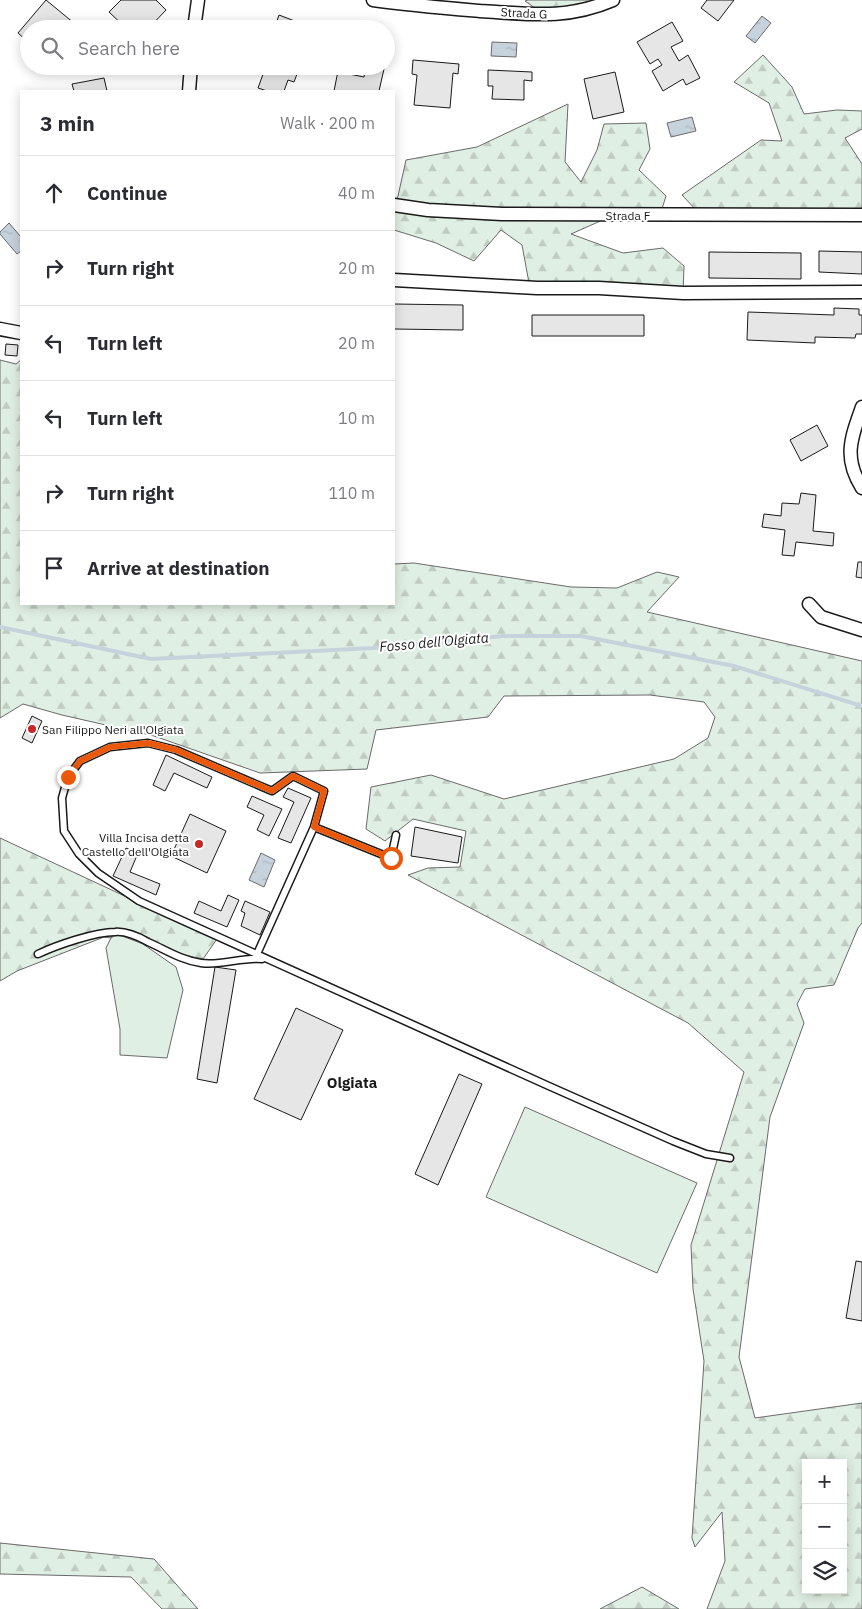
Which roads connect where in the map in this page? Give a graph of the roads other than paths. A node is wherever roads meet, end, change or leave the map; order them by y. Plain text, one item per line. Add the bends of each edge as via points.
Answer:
1 (198, 0) edge
2 (373, 0) edge
3 (613, 0) edge
4 (195, 20) edge
5 (190, 75) edge
6 (189, 90) edge
7 (395, 205) edge
8 (862, 215) edge
9 (395, 280) edge
10 (862, 292) edge
11 (0, 329) edge
12 (20, 333) edge
13 (862, 408) edge
14 (862, 488) edge
15 (809, 604) dead end
16 (862, 630) edge
17 (314, 827) junction
18 (396, 835) dead end
19 (38, 954) dead end
20 (257, 954) junction
21 (268, 959) junction
22 (730, 1158) dead end

1 - 4 street
2 - 3 street, Strada G via 539,15 574,13
5 - 6 street
7 - 8 street, Strada F via 502,214
9 - 10 street via 683,294
11 - 12 street
13 - 14 street via 852,436 850,457
15 - 16 street via 821,617
17 - 18 lane via 391,858
17 - 20 lane
17 - 20 lane via 324,791 293,776 272,791 176,750 148,743 110,747 80,761 68,777 62,798 64,830 78,854 98,873 139,901
19 - 21 lane via 117,931 186,960 204,964
20 - 21 lane
21 - 22 lane via 664,1137 706,1154

